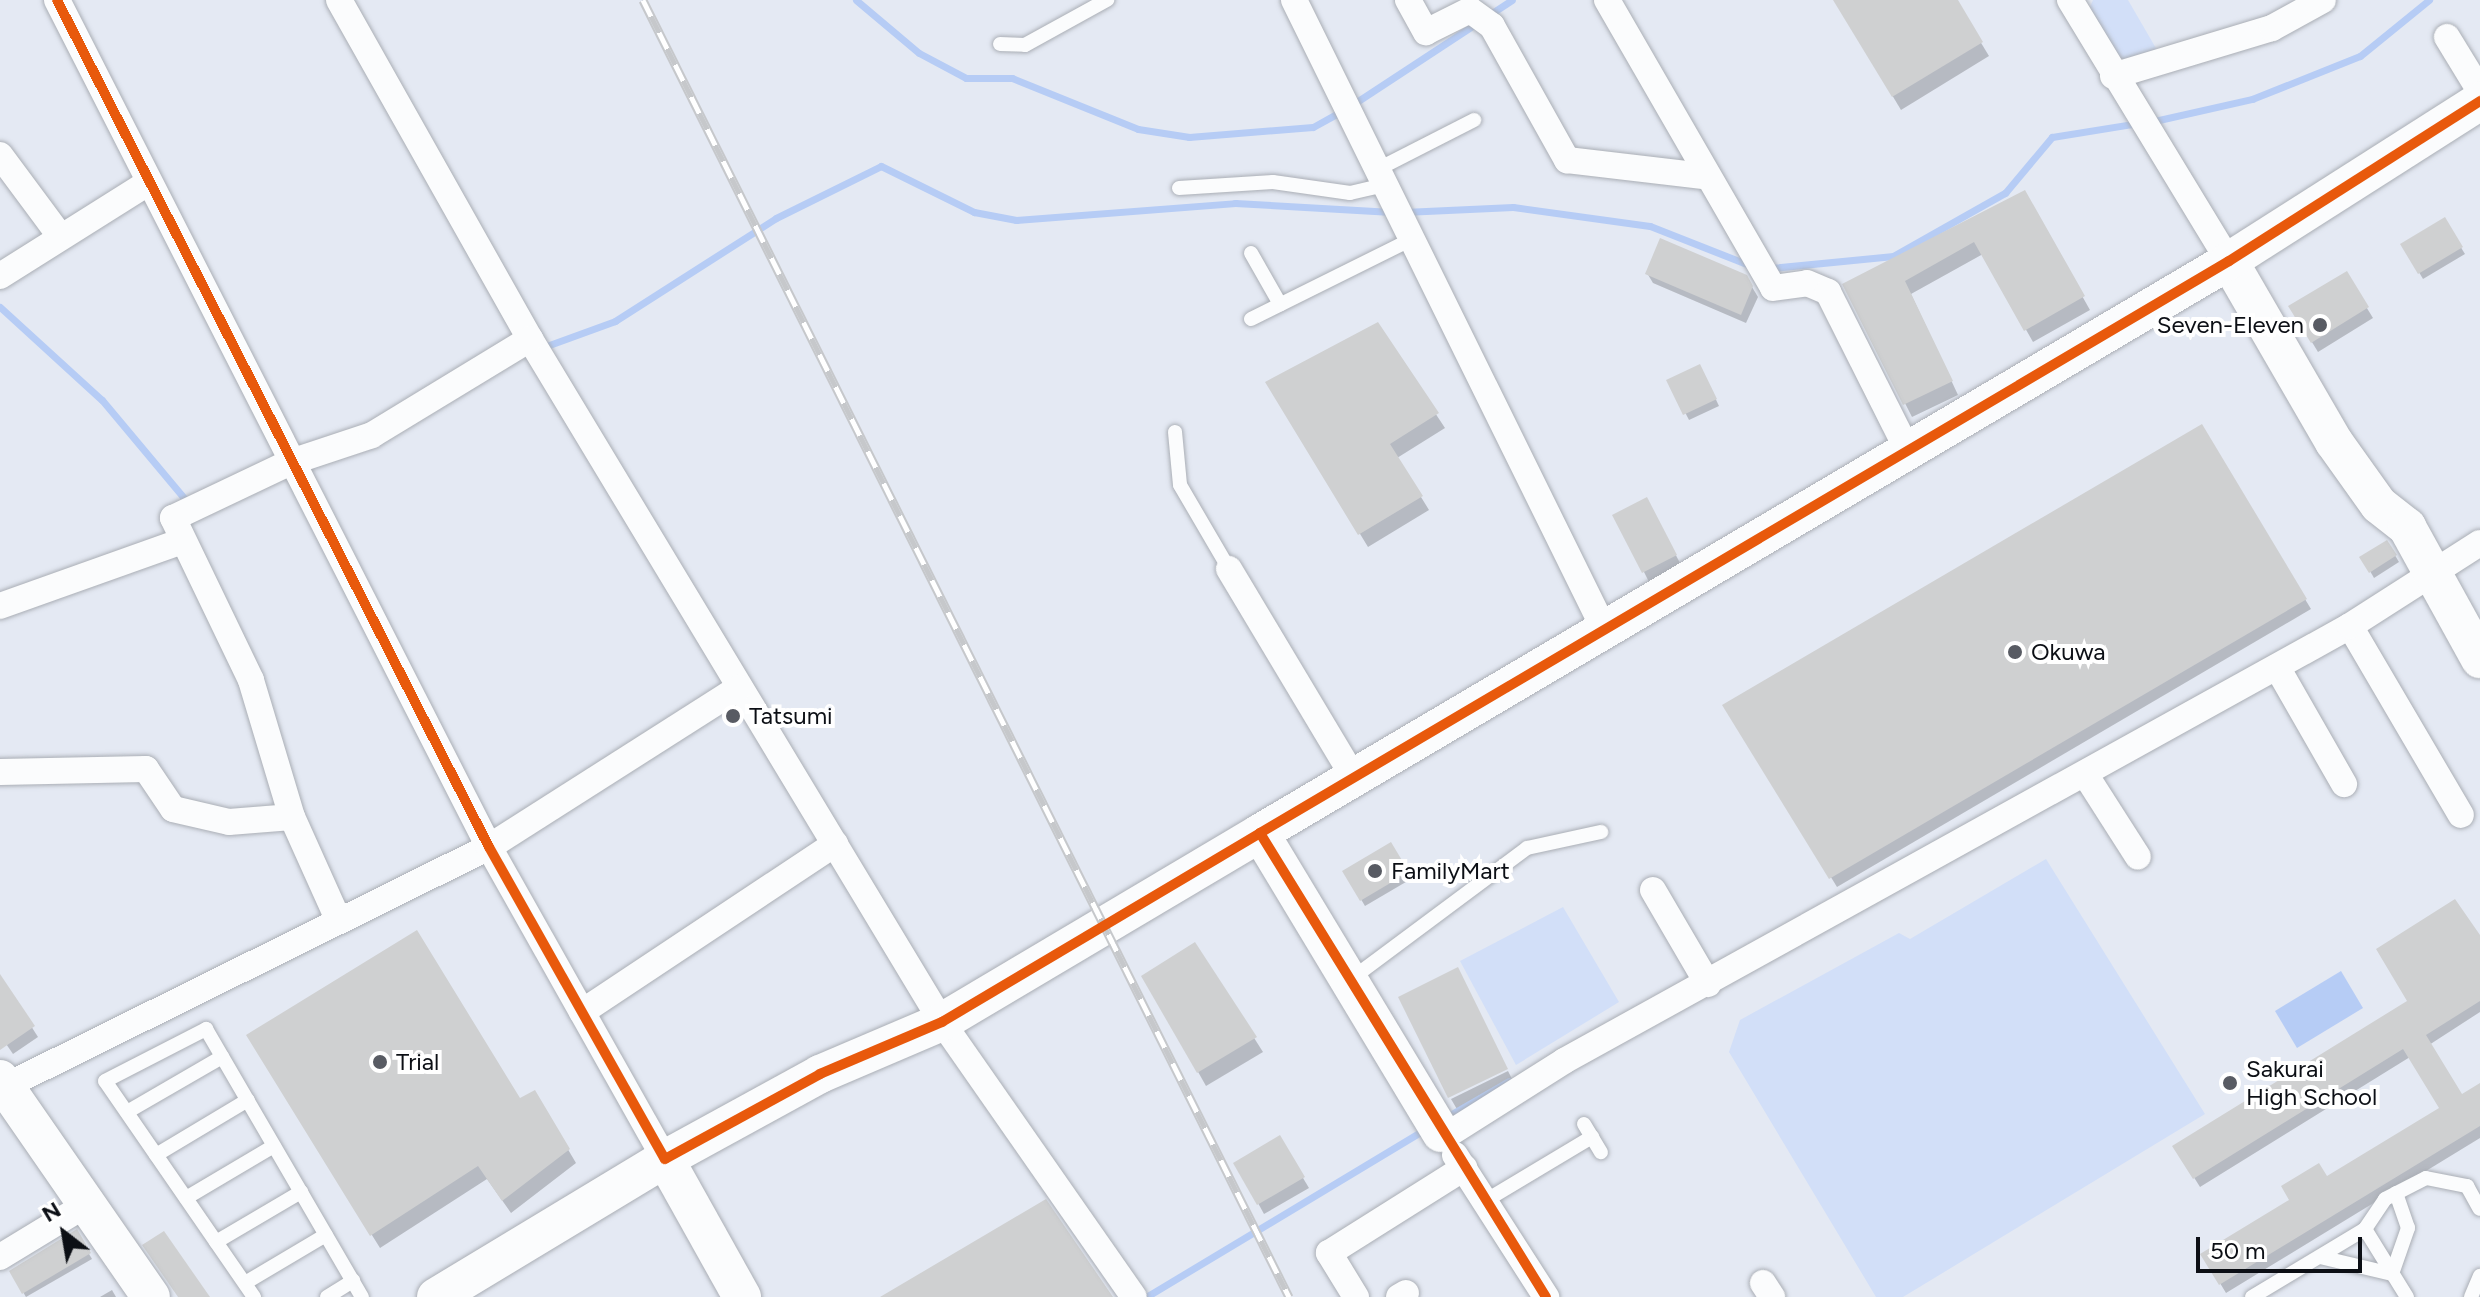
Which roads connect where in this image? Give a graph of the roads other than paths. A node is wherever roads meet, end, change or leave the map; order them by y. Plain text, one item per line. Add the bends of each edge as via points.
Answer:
1 (57, 0) edge
2 (339, 0) edge
3 (1107, 0) edge
4 (1294, 0) edge
5 (1408, 0) edge
6 (1607, 0) edge
7 (2071, 0) edge
8 (2323, 0) edge
9 (2447, 37) dead end
10 (1000, 44) dead end
11 (2113, 76) junction
12 (2479, 102) edge
13 (1474, 120) dead end
14 (0, 155) edge
15 (1703, 176) junction
16 (149, 182) junction
17 (1179, 188) dead end
18 (1394, 203) junction
19 (61, 237) junction
20 (1251, 253) dead end
21 (2229, 261) junction
22 (0, 276) edge
23 (1280, 304) junction
24 (1251, 319) dead end
25 (530, 339) junction
26 (1175, 432) dead end
27 (1909, 453) junction
28 (291, 462) junction
29 (183, 541) junction
30 (2480, 543) edge
31 (2427, 561) junction
32 (1229, 569) joint
33 (0, 606) edge
34 (2350, 626) junction
35 (1606, 633) junction
36 (2480, 659) edge
37 (2277, 667) junction
38 (739, 688) junction
39 (0, 772) edge
40 (2085, 774) junction
41 (1356, 781) junction
42 (2344, 784) dead end
43 (2461, 815) dead end
44 (292, 817) junction
45 (1601, 832) dead end
46 (1260, 833) junction
47 (835, 844) junction
48 (489, 847) junction
49 (2138, 857) dead end
50 (1653, 890) dead end
51 (337, 917) junction
52 (1703, 976) junction
53 (1350, 981) junction
54 (582, 1012) junction
55 (942, 1022) junction
56 (222, 1057) junction
57 (2, 1085) edge
58 (248, 1100) junction
59 (127, 1112) junction
60 (1438, 1128) junction
61 (274, 1146) junction
62 (1601, 1152) dead end
63 (156, 1155) junction
64 (665, 1159) junction
65 (1464, 1168) junction
66 (301, 1192) junction
67 (2396, 1193) junction
68 (186, 1198) junction
69 (1485, 1201) junction
70 (87, 1204) junction
71 (2480, 1209) edge
72 (2365, 1229) junction
73 (326, 1235) junction
74 (216, 1242) junction
75 (0, 1257) edge
76 (2320, 1257) junction
77 (2392, 1274) junction
78 (2480, 1276) edge
79 (353, 1281) junction
80 (245, 1283) junction
81 (1133, 1296) edge
82 (151, 1297) edge
83 (254, 1297) edge
84 (327, 1297) edge
85 (362, 1297) edge
86 (436, 1297) edge
87 (742, 1297) edge
88 (1356, 1297) edge
89 (1546, 1297) edge
90 (2252, 1297) edge
91 (2407, 1297) edge
92 (2471, 1297) edge

1 - 16 street
2 - 25 street
3 - 10 lane via 1025,45
4 - 18 street
5 - 15 street via 1426,32 1470,10 1487,21 1567,160
6 - 15 street
7 - 11 street
8 - 11 street via 2272,28
9 - 12 street
11 - 21 street
12 - 21 street
13 - 18 lane
14 - 19 street
15 - 27 street via 1773,288 1807,283 1828,292
16 - 19 street
16 - 28 street
17 - 18 lane via 1273,182
18 - 23 lane
18 - 35 street
19 - 22 street
20 - 23 lane
21 - 27 street
21 - 31 street via 2334,442
23 - 24 lane
25 - 28 street via 372,435
25 - 38 street
26 - 32 lane via 1180,485
27 - 35 street
28 - 29 street via 173,518
28 - 48 street
29 - 33 street
29 - 44 street via 251,680
30 - 31 street
31 - 34 street
31 - 36 street
32 - 41 street
34 - 37 street
34 - 43 street
35 - 41 street
37 - 40 street
37 - 42 street
38 - 47 street
38 - 48 street
39 - 44 street via 146,769 173,809 229,822
40 - 49 street
40 - 52 street
41 - 46 street
44 - 51 street
45 - 53 lane via 1527,848
46 - 53 street
46 - 55 street
47 - 54 street
47 - 55 street
48 - 51 street
48 - 54 street
50 - 52 street
51 - 57 street
52 - 60 street
53 - 60 street
54 - 64 street
55 - 64 street via 820,1074
55 - 81 street
56 - 58 lane
56 - 59 lane
56 - 59 lane via 206,1029 105,1081
57 - 70 street
58 - 61 lane
58 - 63 lane
59 - 63 lane
60 - 65 street
61 - 66 lane
61 - 68 lane
62 - 69 lane via 1588,1131
63 - 68 lane
64 - 86 street
64 - 87 street
65 - 69 street
65 - 88 street via 1329,1253
66 - 73 lane
66 - 74 lane
67 - 71 lane via 2426,1178 2450,1178 2467,1186
67 - 72 lane
67 - 77 lane via 2408,1228
68 - 74 lane
69 - 89 street
70 - 75 street
70 - 82 street
72 - 76 lane
72 - 77 lane
73 - 79 lane
73 - 80 lane
74 - 80 lane
76 - 77 lane
76 - 90 lane
77 - 91 lane
78 - 92 lane
79 - 84 lane
79 - 85 lane
80 - 83 lane

